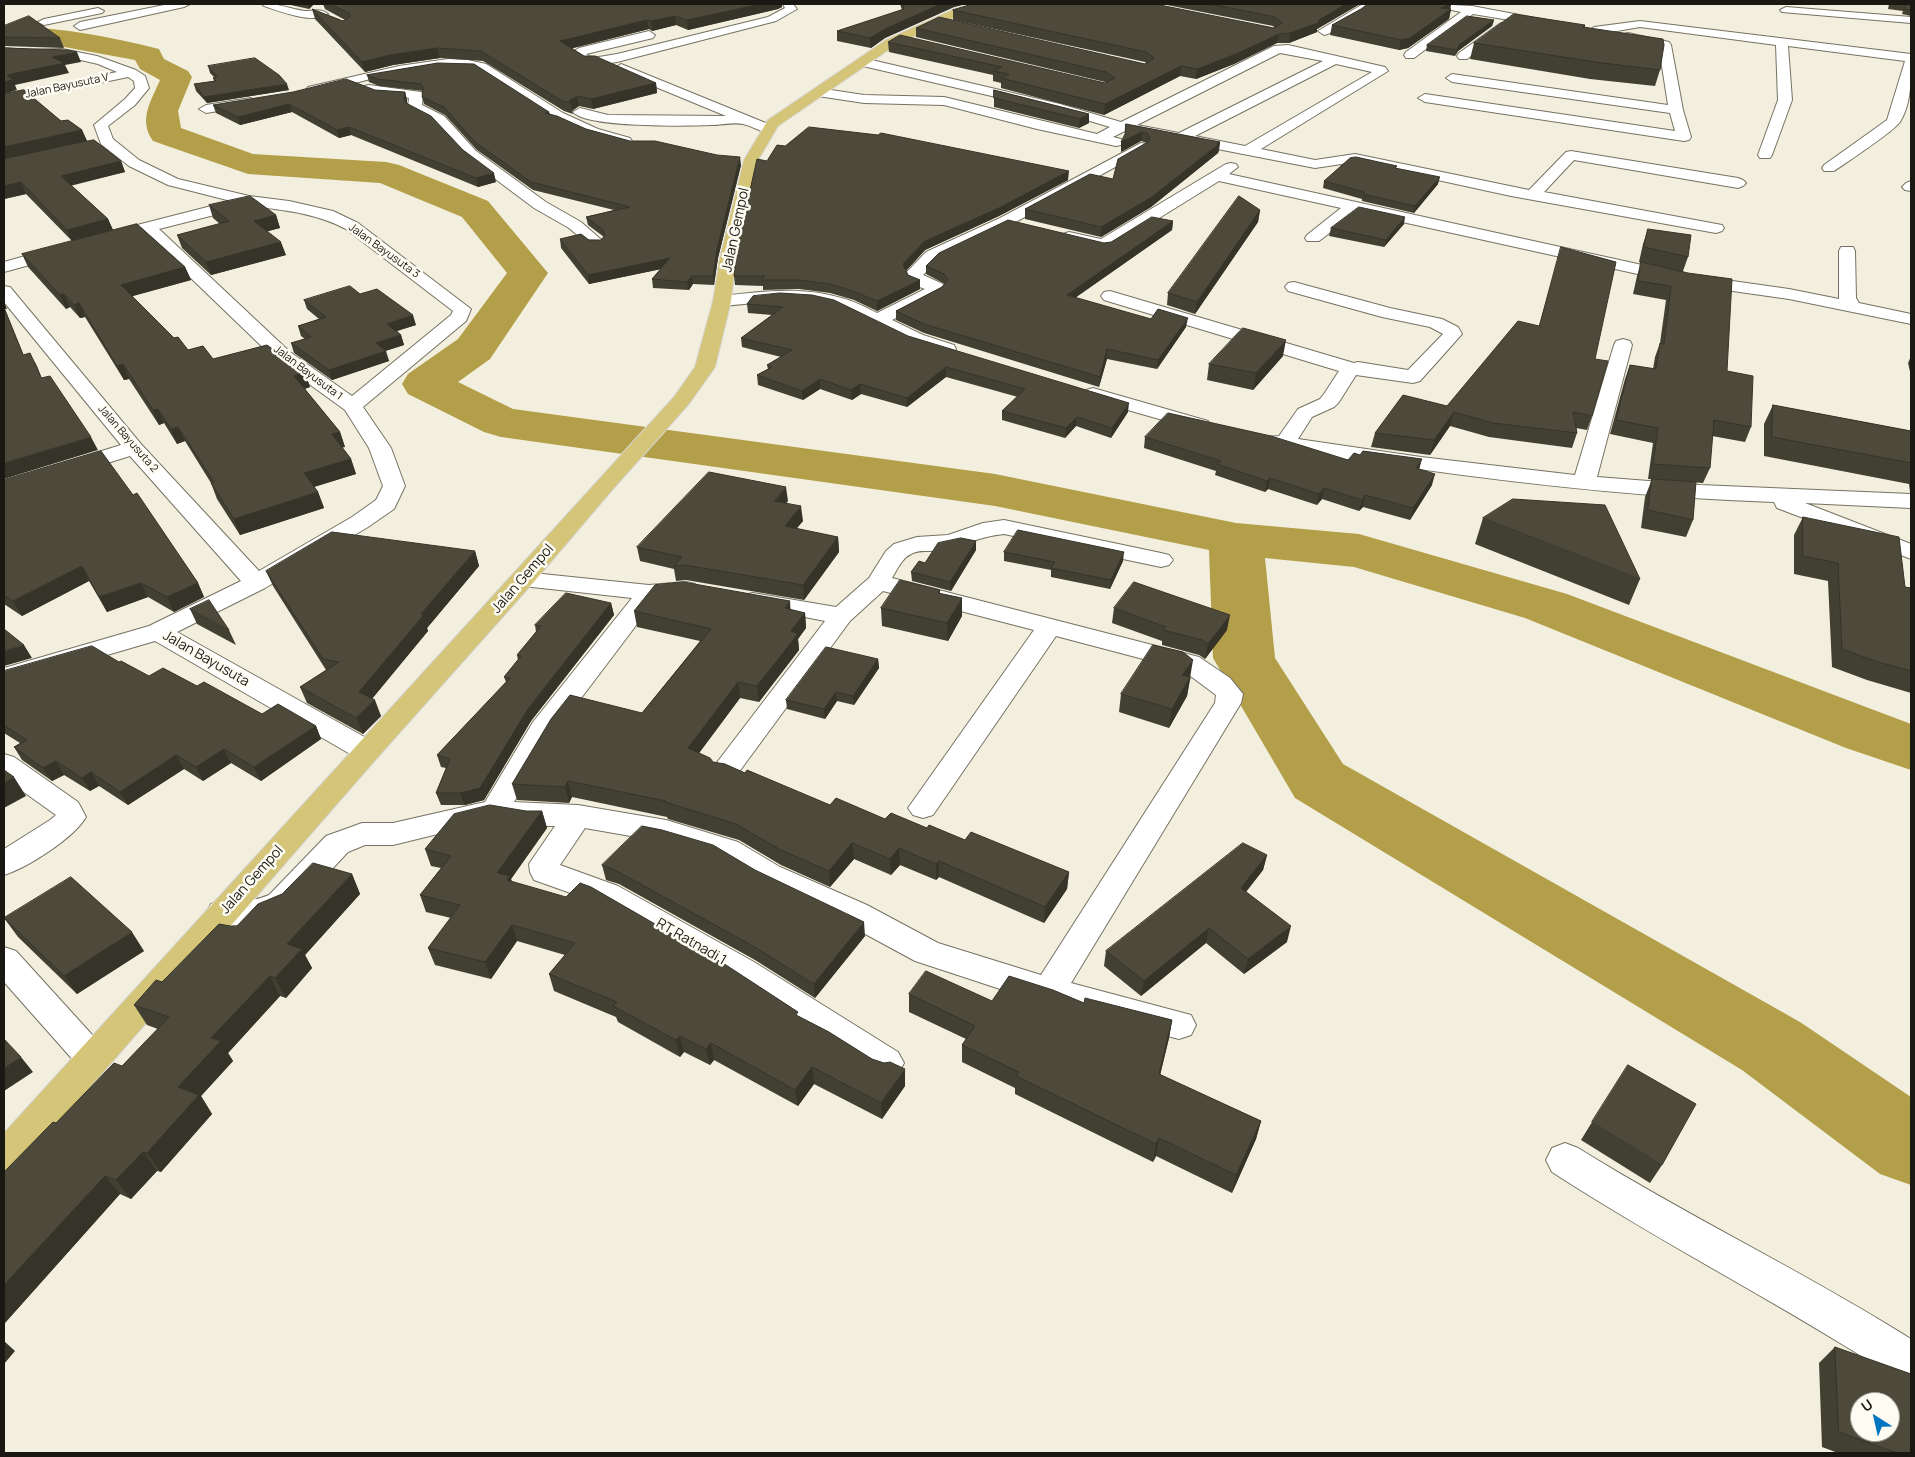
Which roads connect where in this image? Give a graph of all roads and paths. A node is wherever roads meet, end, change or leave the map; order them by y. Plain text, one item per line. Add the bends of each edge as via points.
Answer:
1 (134, 4) edge
2 (184, 4) edge
3 (268, 4) edge
4 (984, 4) edge
5 (1370, 4) edge
6 (1437, 4) edge
7 (790, 6) edge
8 (806, 6) dead end
9 (323, 9) edge
10 (1472, 9) junction
11 (1786, 10) dead end
12 (1515, 17) junction
13 (334, 20) edge
14 (1911, 20) edge
15 (44, 22) dead end
16 (1558, 25) edge
17 (80, 26) dead end
18 (1580, 29) edge
19 (1324, 31) edge
20 (1594, 31) junction
21 (649, 35) edge
22 (898, 39) junction
23 (1782, 42) junction
24 (917, 44) edge
25 (4, 52) edge
26 (82, 55) junction
27 (1410, 55) dead end
28 (1464, 56) dead end
29 (610, 59) junction
30 (1336, 59) junction
31 (1911, 60) edge
32 (863, 62) junction
33 (23, 66) edge
34 (396, 67) edge
35 (130, 73) junction
36 (516, 73) edge
37 (1452, 78) dead end
38 (349, 81) junction
39 (685, 92) junction
40 (818, 92) junction
41 (298, 94) edge
42 (662, 98) dead end
43 (1425, 98) dead end
44 (4, 99) edge
45 (262, 100) edge
46 (1078, 100) edge
47 (565, 103) edge
48 (626, 107) edge
49 (1060, 108) junction
50 (206, 109) dead end
51 (1676, 110) junction
52 (589, 116) junction
53 (742, 119) junction
54 (771, 126) junction
55 (1120, 126) junction
56 (1183, 137) junction
57 (1098, 139) junction
58 (108, 142) junction
59 (638, 143) edge
60 (89, 146) edge
61 (1141, 147) junction
62 (1157, 150) edge
63 (1248, 150) junction
64 (1765, 156) dead end
65 (1829, 168) dead end
66 (1738, 183) dead end
67 (1533, 195) junction
68 (249, 201) junction
69 (1354, 206) junction
70 (1006, 221) junction
71 (147, 227) junction
72 (1032, 227) edge
73 (1716, 228) dead end
74 (1050, 232) edge
75 (118, 235) edge
76 (1313, 238) dead end
77 (598, 243) edge
78 (71, 248) edge
79 (1848, 251) dead end
80 (4, 267) edge
81 (1294, 287) dead end
82 (4, 291) edge
83 (1110, 296) dead end
84 (722, 301) junction
85 (1852, 306) junction
86 (1911, 319) edge
87 (878, 320) junction
88 (1623, 345) dead end
89 (963, 354) edge
90 (1352, 369) junction
91 (1070, 387) edge
92 (352, 406) junction
93 (1221, 430) edge
94 (1256, 438) edge
95 (1284, 443) junction
96 (134, 448) junction
97 (1584, 483) junction
98 (4, 488) edge
99 (1765, 495) junction
100 (1911, 501) edge
101 (1911, 552) edge
102 (1161, 560) dead end
103 (523, 579) junction
104 (878, 582) junction
105 (256, 583) junction
106 (649, 592) junction
107 (705, 592) edge
108 (734, 597) edge
109 (841, 616) junction
110 (1050, 626) junction
111 (158, 632) junction
112 (4, 676) edge
113 (367, 751) junction
114 (4, 764) edge
115 (726, 768) edge
116 (924, 808) dead end
117 (495, 810) junction
118 (578, 816) junction
119 (4, 864) edge
120 (222, 913) junction
121 (4, 960) edge
122 (1049, 991) junction
123 (1179, 1025) dead end
124 (93, 1059) junction
125 (886, 1063) edge
126 (4, 1159) edge
127 (1566, 1160) dead end
128 (1911, 1362) edge

1 - 15 street
2 - 17 street
3 - 9 street via 303,14
4 - 22 main road, Jalan Gempol via 958,18 937,13
5 - 19 street
6 - 10 street
7 - 8 street
7 - 29 street via 772,19
9 - 13 street
10 - 12 street
10 - 27 street
11 - 14 street
12 - 16 street
12 - 28 street
18 - 20 street
20 - 23 street via 1640,24
20 - 51 street via 1665,45
21 - 29 street via 576,54 591,62
22 - 24 street
22 - 32 main road, Jalan Gempol
23 - 31 street
23 - 64 street via 1786,100
25 - 26 street
26 - 33 street
26 - 35 street
29 - 39 street
30 - 55 street via 1278,49
30 - 56 street
30 - 63 street via 1382,71
31 - 65 street via 1893,122
32 - 40 main road, Jalan Gempol
32 - 49 street
34 - 36 street via 475,60 495,62
35 - 44 street, Jalan Bayusuta V
35 - 58 street via 140,79 142,88 101,125
37 - 51 street
38 - 41 street
38 - 59 street via 443,64 472,64 574,125
38 - 77 street via 377,92 416,96 415,107 443,122 471,154
39 - 42 street
39 - 53 street
39 - 54 street
40 - 54 main road, Jalan Gempol
40 - 57 street via 864,100 944,101
43 - 51 street via 1684,137
45 - 50 street
46 - 49 street
47 - 52 street
48 - 52 street
49 - 55 street
52 - 53 street via 691,122
53 - 54 street
54 - 84 main road, Jalan Gempol via 746,160
55 - 56 street
55 - 57 street
56 - 63 street
57 - 61 street
58 - 60 street
58 - 68 street, Jalan Bayusuta 3 via 134,163 173,182
61 - 62 street
61 - 70 street
63 - 67 street via 1315,164 1332,164 1344,157 1355,158
66 - 67 street via 1571,155
67 - 73 street
68 - 71 street
68 - 92 street, Jalan Bayusuta 3 via 333,216 352,226 462,309 460,317
69 - 74 street via 1216,169 1103,245
69 - 76 street
69 - 85 street via 1683,279
70 - 72 street
70 - 87 street via 932,256 914,274 915,279 937,288 935,291
71 - 75 street
71 - 92 street, Jalan Bayusuta 1 via 283,356
78 - 80 street
79 - 85 street via 1848,298
81 - 90 street via 1436,323 1453,334 1413,377
82 - 96 street, Jalan Bayusuta 2
83 - 90 street
84 - 87 street via 781,295 813,297 841,303
84 - 103 main road, Jalan Gempol via 705,367 681,401
85 - 86 street
87 - 89 street via 916,339
88 - 97 street
90 - 95 street via 1346,373 1332,398 1305,413
91 - 93 street
92 - 105 street, Jalan Bayusuta 1 via 380,448 394,486 386,504
94 - 95 street
95 - 97 street via 1376,458
96 - 98 street
96 - 105 street, Jalan Bayusuta 2
97 - 99 street
99 - 100 street
99 - 101 street
102 - 104 street via 1004,527 991,528 952,541 916,544 902,549
103 - 106 street
103 - 113 main road, Jalan Gempol
104 - 109 street
104 - 110 street
105 - 111 street, Jalan Bayusuta 1
106 - 107 street via 676,588
106 - 117 street via 543,729
108 - 109 street
109 - 115 street
110 - 116 street
110 - 122 street via 1190,664 1221,684 1230,694 1228,703
111 - 112 street, Jalan Bayusuta
111 - 113 street, Jalan Bayusuta
113 - 120 main road, Jalan Gempol
114 - 119 street via 68,809 71,817 61,828
117 - 118 street
117 - 120 street via 393,834 350,837 337,844 280,904 260,913
118 - 122 street via 666,832 727,850 769,875 856,914 927,952
118 - 125 street, RT Ratnadi 1 via 544,864 545,872 607,894 742,971
120 - 124 main road, Jalan Gempol
121 - 124 street
122 - 123 street
124 - 126 main road, Jalan Gempol
127 - 128 street via 1607,1188 1818,1304

